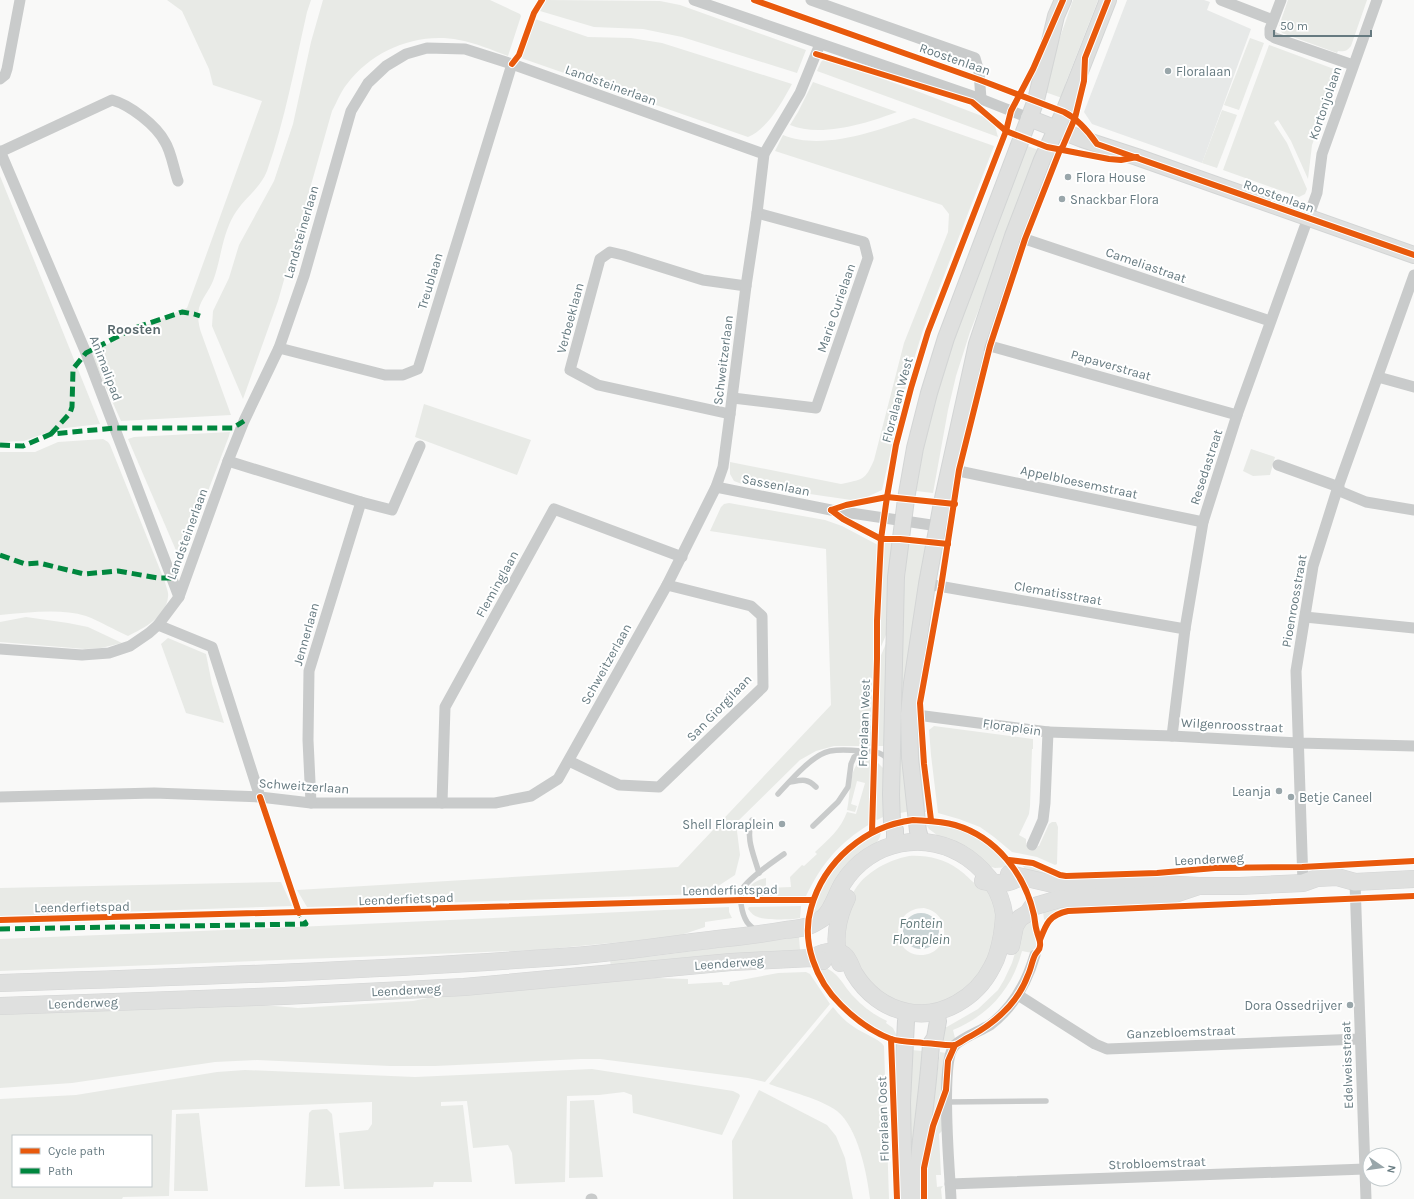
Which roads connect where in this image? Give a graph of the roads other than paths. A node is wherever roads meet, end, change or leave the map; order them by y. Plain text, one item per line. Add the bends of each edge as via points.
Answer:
1 (20, 0) edge
2 (694, 0) edge
3 (811, 0) edge
4 (1062, 0) edge
5 (1108, 0) edge
6 (1221, 0) edge
7 (1281, 0) edge
8 (1377, 0) edge
9 (827, 3) edge
10 (1273, 20) junction
11 (820, 44) junction
12 (512, 64) junction
13 (1353, 65) junction
14 (0, 79) edge
15 (981, 99) junction
16 (1029, 118) junction
17 (1056, 129) junction
18 (0, 151) edge
19 (764, 154) junction
20 (178, 181) dead end
21 (757, 213) junction
22 (1308, 218) junction
23 (1013, 236) junction
24 (1414, 255) edge
25 (1414, 275) edge
26 (746, 286) junction
27 (1270, 321) junction
28 (977, 344) junction
29 (279, 348) junction
30 (1378, 377) junction
31 (1414, 387) edge
32 (733, 398) junction
33 (730, 414) junction
34 (1237, 415) junction
35 (420, 446) dead end
36 (228, 461) junction
37 (1278, 465) dead end
38 (950, 469) junction
39 (716, 487) junction
40 (1338, 488) junction
41 (361, 502) junction
42 (1414, 510) edge
43 (903, 520) junction
44 (1203, 522) junction
45 (938, 526) junction
46 (682, 557) junction
47 (667, 585) junction
48 (934, 585) junction
49 (179, 597) junction
50 (1305, 617) junction
51 (158, 625) junction
52 (1414, 628) edge
53 (1185, 629) junction
54 (0, 649) edge
55 (909, 714) junction
56 (1048, 732) junction
57 (1172, 736) junction
58 (1299, 743) junction
59 (1414, 746) edge
60 (863, 751) junction
61 (568, 761) junction
62 (892, 763) junction
63 (790, 782) junction
64 (816, 787) dead end
65 (778, 794) dead end
66 (0, 797) edge
67 (260, 797) junction
68 (311, 803) junction
69 (442, 803) junction
70 (752, 820) dead end
71 (812, 826) dead end
72 (921, 841) junction
73 (1032, 845) dead end
74 (892, 848) junction
75 (784, 854) dead end
76 (759, 873) junction
77 (990, 879) junction
78 (1414, 879) edge
79 (1355, 882) junction
80 (1303, 883) junction
81 (1199, 886) junction
82 (833, 919) junction
83 (1009, 921) junction
84 (760, 934) junction
85 (1036, 954) dead end
86 (838, 957) junction
87 (0, 983) edge
88 (1018, 995) junction
89 (0, 1006) edge
90 (933, 1019) junction
91 (906, 1021) junction
92 (1360, 1039) junction
93 (1046, 1101) dead end
94 (947, 1102) junction
95 (1364, 1147) edge
96 (1362, 1169) edge
97 (950, 1184) junction
98 (1366, 1187) edge
99 (904, 1199) edge
100 (916, 1199) edge
101 (951, 1199) edge
102 (1366, 1199) edge

1 - 14 street via 7,68 5,75
2 - 11 street, Roostenlaan
3 - 9 street, Roostenlaan
4 - 16 main road
5 - 17 main road
6 - 10 street
7 - 10 street
8 - 13 street, Kortonjolaan
9 - 15 street, Roostenlaan via 975,58
10 - 13 street via 1270,35
11 - 15 street, Roostenlaan
11 - 19 street, Schweitzerlaan via 800,93
12 - 19 street, Landsteinerlaan
12 - 29 street, Landsteinerlaan via 465,48 427,48 406,54 386,66 368,83 351,111 304,276
12 - 29 street, Treublaan via 418,368 403,375 385,375
13 - 22 street, Kortonjolaan via 1322,154 1317,193
15 - 16 street, Roostenlaan
16 - 17 main road, Roostenlaan
16 - 43 main road via 933,379 915,448
17 - 22 main road, Roostenlaan
17 - 23 main road
18 - 20 street via 112,100 122,103 152,125 166,142
18 - 49 street, Animalipad via 86,353
19 - 21 street, Schweitzerlaan
21 - 26 street, Schweitzerlaan
21 - 32 street, Marie Curielaan via 864,242 868,258 816,408
22 - 24 main road, Roostenlaan
22 - 27 street, Resedastraat
23 - 27 street, Cameliastraat
23 - 28 main road
25 - 30 street, Pioenroosstraat
26 - 32 street, Schweitzerlaan
26 - 33 street, Verbeeklaan via 703,280 610,252 600,259 570,370 598,385
27 - 34 street, Resedastraat
28 - 34 street, Papaverstraat
28 - 38 main road
29 - 36 street, Landsteinerlaan
30 - 31 street
30 - 40 street, Pioenroosstraat
32 - 33 street, Schweitzerlaan
33 - 39 street, Schweitzerlaan via 723,467
34 - 44 street, Resedastraat
35 - 41 street via 392,510
36 - 41 street
36 - 49 street, Landsteinerlaan
37 - 40 street
38 - 44 street, Appelbloesemstraat
38 - 45 main road
39 - 43 street, Sassenlaan via 831,510
39 - 46 street, Schweitzerlaan
40 - 42 street via 1366,502
40 - 50 street, Pioenroosstraat via 1313,566
41 - 68 street, Jennerlaan via 309,671 308,740
43 - 45 street, Sassenlaan
43 - 62 main road via 896,577
44 - 53 street, Resedastraat
45 - 48 main road
46 - 47 street, Schweitzerlaan
46 - 69 street, Fleminglaan via 554,509 445,708
47 - 61 street, Schweitzerlaan
47 - 61 street, San Giorgilaan via 751,606 762,616 763,687 659,787 619,785
48 - 53 street, Clematisstraat
48 - 55 main road via 913,676
49 - 51 street, Landsteinerlaan
50 - 52 street
50 - 58 street, Pioenroosstraat via 1296,671
51 - 54 street, Landsteinerlaan via 130,646 109,653 82,655
51 - 67 street via 212,647
53 - 57 street, Resedastraat
55 - 56 street, Floraplein
55 - 72 main road via 910,758
56 - 57 street, Wilgenroosstraat
56 - 73 street, Floraplein via 1044,811
57 - 58 street, Wilgenroosstraat
58 - 59 street, Wilgenroosstraat
58 - 80 street, Pioenroosstraat
60 - 62 lane via 879,752
60 - 63 lane via 829,751 810,762
60 - 71 lane via 854,757 851,764 848,787
61 - 69 street, Schweitzerlaan via 558,779 532,796 494,803
62 - 74 main road via 892,823 895,830
63 - 64 lane via 808,780
63 - 65 lane
66 - 67 street, Schweitzerlaan via 154,793
67 - 68 street, Schweitzerlaan
68 - 69 street, Schweitzerlaan
70 - 76 lane via 749,841
72 - 74 main road via 905,842
72 - 77 main road via 955,850 974,862
74 - 77 main road via 936,852 955,860 980,880
74 - 82 main road via 863,861 843,882
75 - 76 lane
76 - 84 lane via 743,889 741,900 747,922
77 - 81 main road, Leenderweg via 1011,874 1062,886 1141,883
77 - 83 main road
78 - 79 main road, Leenderweg
79 - 80 main road, Leenderweg via 1331,877
79 - 92 street, Edelweisstraat
80 - 81 main road, Leenderweg
81 - 83 main road, Leenderweg via 1175,894 1059,899 1032,907 1020,918
82 - 84 main road, Leenderweg via 822,930 809,927
82 - 86 main road
83 - 90 main road via 1008,958 994,985 964,1011
84 - 87 main road, Leenderweg via 577,955 465,963 283,974
85 - 88 street via 1026,982
86 - 89 main road, Leenderweg via 820,961 812,958 731,962 464,987
86 - 90 main road via 844,955 867,990 883,1003
86 - 91 main road via 844,973 864,999 889,1016
88 - 92 street, Ganzebloemstraat via 1095,1044 1107,1048
88 - 94 street via 1006,1011 990,1025 955,1045 948,1061
90 - 91 main road via 917,1023
90 - 100 main road via 928,1037 931,1044 927,1096 917,1165
91 - 99 main road, Floralaan Oost via 902,1102
92 - 95 street, Edelweisstraat
93 - 94 lane
94 - 97 street
96 - 97 street, Strobloemstraat
97 - 101 street
98 - 102 street, Edelweisstraat

